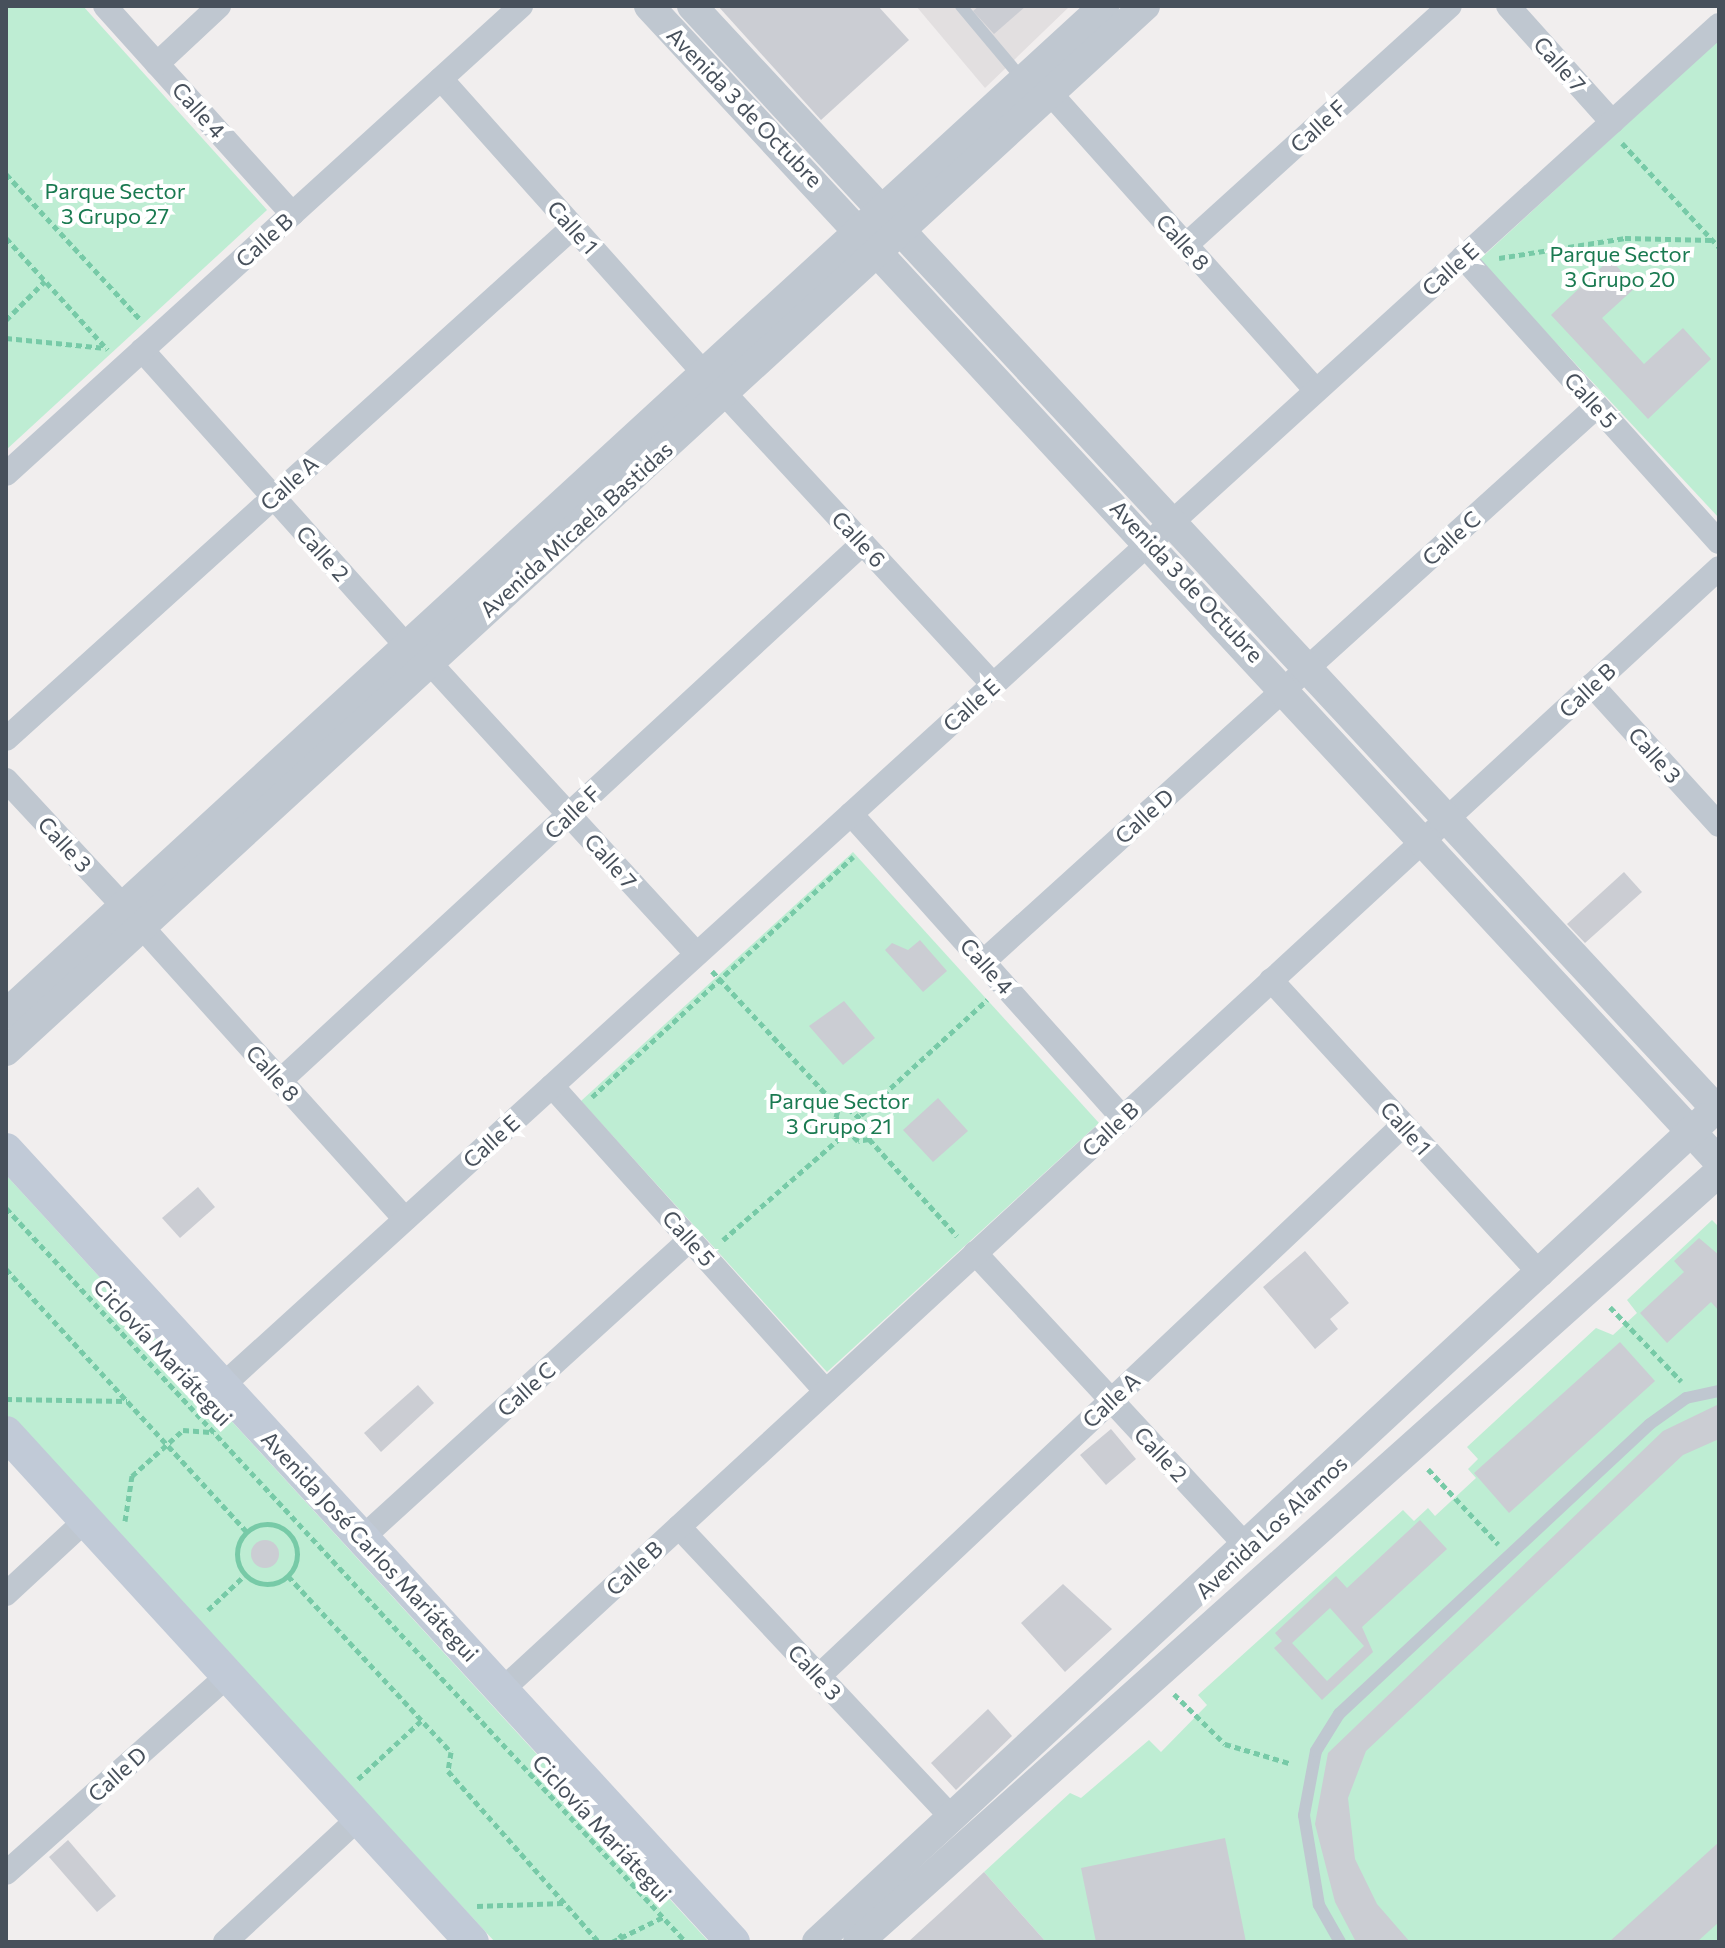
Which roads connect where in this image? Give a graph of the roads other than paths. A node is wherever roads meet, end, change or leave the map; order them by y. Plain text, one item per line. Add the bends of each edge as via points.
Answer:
1 (105, 6) edge
2 (219, 6) edge
3 (521, 6) edge
4 (649, 6) edge
5 (692, 6) edge
6 (961, 6) edge
7 (1104, 6) edge
8 (1145, 6) edge
9 (1450, 6) edge
10 (1508, 6) edge
11 (1719, 25) edge
12 (157, 64) junction
13 (441, 79) junction
14 (1037, 87) junction
15 (1615, 133) junction
16 (292, 214) junction
17 (573, 227) junction
18 (880, 231) junction
19 (1186, 245) junction
20 (1475, 259) junction
21 (142, 334) junction
22 (715, 384) junction
23 (1316, 391) junction
24 (1597, 406) junction
25 (6, 474) edge
26 (274, 497) junction
27 (1160, 533) junction
28 (1719, 542) edge
29 (863, 543) junction
30 (1719, 568) edge
31 (419, 655) junction
32 (1296, 679) junction
33 (993, 684) junction
34 (1592, 685) junction
35 (6, 739) edge
36 (6, 780) edge
37 (851, 814) junction
38 (569, 815) junction
39 (1719, 825) edge
40 (1434, 830) junction
41 (133, 917) junction
42 (697, 954) junction
43 (983, 962) junction
44 (1271, 980) junction
45 (6, 1014) edge
46 (6, 1051) edge
47 (280, 1081) junction
48 (552, 1086) junction
49 (1718, 1108) edge
50 (1123, 1118) junction
51 (1403, 1125) junction
52 (1692, 1133) junction
53 (6, 1150) edge
54 (1719, 1162) edge
55 (1719, 1172) edge
56 (405, 1219) junction
57 (699, 1237) junction
58 (974, 1243) junction
59 (1541, 1275) junction
60 (222, 1386) junction
61 (826, 1391) junction
62 (1719, 1391) edge
63 (1112, 1400) junction
64 (6, 1433) edge
65 (86, 1520) junction
66 (679, 1527) junction
67 (362, 1538) junction
68 (1249, 1549) junction
69 (6, 1594) edge
70 (228, 1675) junction
71 (819, 1676) junction
72 (502, 1690) junction
73 (976, 1796) junction
74 (348, 1808) junction
75 (952, 1818) junction
76 (997, 1820) junction
77 (6, 1873) edge
78 (225, 1942) edge
79 (472, 1942) edge
80 (733, 1942) edge
81 (817, 1942) edge
82 (858, 1942) edge
83 (1340, 1942) edge

1 - 12 street, Calle 4
2 - 12 street
3 - 13 street, Calle B
4 - 18 street, Avenida 3 de Octubre
5 - 18 street, Avenida 3 de Octubre
6 - 14 lane
7 - 14 street, Avenida Micaela Bastidas
8 - 14 street, Avenida Micaela Bastidas
9 - 19 street, Calle F
10 - 15 street, Calle 7
11 - 15 street, Calle E
12 - 16 street, Calle 4
13 - 16 street, Calle B
13 - 17 street, Calle 1
14 - 18 street, Avenida Micaela Bastidas
14 - 19 street, Calle 8
15 - 20 street, Calle E
16 - 21 street, Calle B
17 - 22 street, Calle 1
17 - 26 street, Calle A
18 - 22 street, Avenida Micaela Bastidas
18 - 27 street, Avenida 3 de Octubre
19 - 23 street, Calle 8
20 - 23 street, Calle E
20 - 24 street, Calle 5
21 - 25 street, Calle B via 113,355
21 - 26 street, Calle 2
22 - 29 street, Calle 6
22 - 31 street, Avenida Micaela Bastidas
23 - 27 street, Calle E
24 - 28 street, Calle 5
24 - 32 street, Calle C
26 - 31 street, Calle 2
26 - 35 street, Calle A
27 - 32 street, Avenida 3 de Octubre
27 - 33 street, Calle E
29 - 33 street, Calle 6
29 - 38 street, Calle F
30 - 34 street, Calle B
31 - 38 street, Calle 7
31 - 41 street, Avenida Micaela Bastidas
32 - 40 street, Avenida 3 de Octubre
32 - 43 street, Calle D
33 - 37 street, Calle E
34 - 39 street, Calle 3
34 - 40 street, Calle B
36 - 41 street, Calle 3
37 - 42 street, Calle E
37 - 43 street, Calle 4
38 - 42 street, Calle 7
38 - 47 street, Calle F
40 - 44 street, Calle B
40 - 49 street, Avenida 3 de Octubre
40 - 52 street, Avenida 3 de Octubre
41 - 45 street, Avenida Micaela Bastidas
41 - 46 street, Avenida Micaela Bastidas
41 - 47 street, Calle 8
42 - 48 street, Calle E
43 - 50 street, Calle 4
44 - 50 street, Calle B
44 - 51 street, Calle 1
47 - 56 street, Calle 8
48 - 56 street, Calle E
48 - 57 street, Calle 5
49 - 52 street, Avenida Los Alamos
50 - 58 street, Calle B
51 - 59 street, Calle 1
51 - 63 street, Calle A
52 - 54 street, Avenida 3 de Octubre
52 - 59 street, Avenida Los Alamos
53 - 60 main road, Avenida José Carlos Mariátegui
55 - 76 street, Avenida Los Alamos
56 - 60 street, Calle E
57 - 61 street, Calle 5
57 - 67 street, Calle C
58 - 61 street, Calle B
58 - 63 street, Calle 2
59 - 68 street, Avenida Los Alamos
60 - 67 main road, Avenida José Carlos Mariátegui
61 - 66 street, Calle B
62 - 83 lane via 1695,1396 1650,1424 1339,1714 1316,1751 1304,1815 1307,1857
63 - 68 street, Calle 2
63 - 71 street, Calle A
64 - 65 main road
65 - 69 street
65 - 70 main road
66 - 71 street, Calle 3
66 - 72 street, Calle B
67 - 72 main road, Avenida José Carlos Mariátegui
68 - 73 street, Avenida Los Alamos
70 - 74 main road
70 - 77 street, Calle D
71 - 75 street, Calle 3
72 - 80 main road, Avenida José Carlos Mariátegui
73 - 75 street, Avenida Los Alamos
73 - 76 street
74 - 78 street
74 - 79 main road
75 - 81 street, Avenida Los Alamos
76 - 82 street, Avenida Los Alamos

